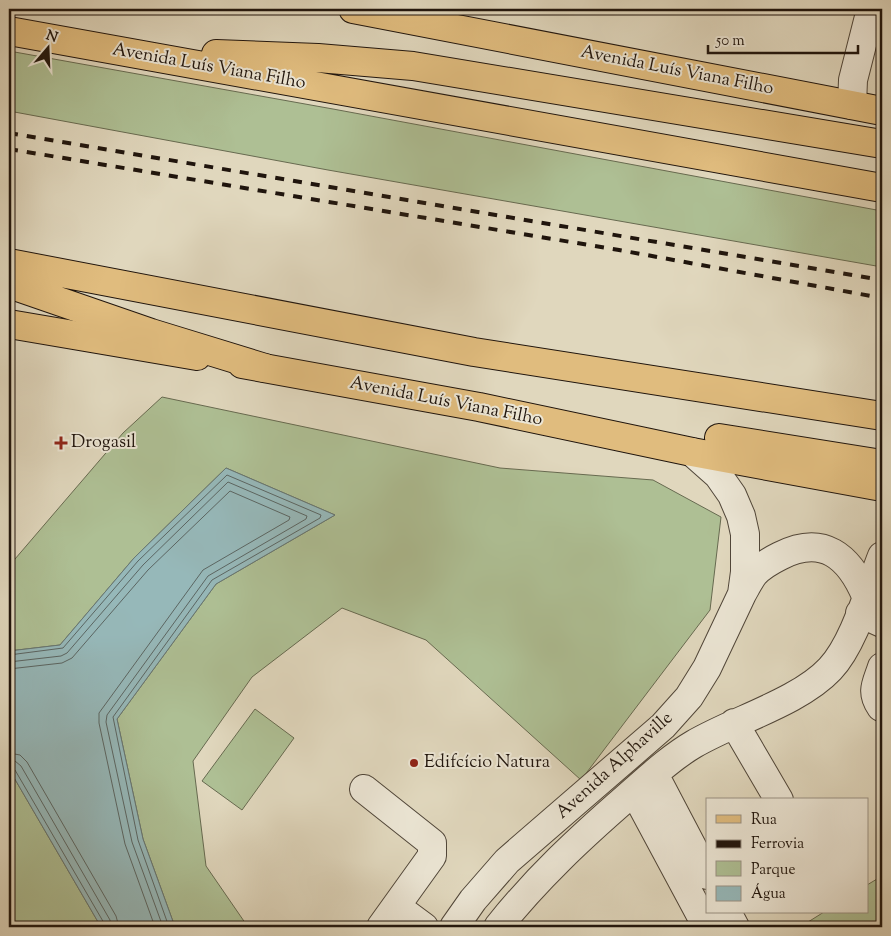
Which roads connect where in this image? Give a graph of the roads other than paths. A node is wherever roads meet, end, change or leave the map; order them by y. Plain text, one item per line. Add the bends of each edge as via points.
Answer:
1 (353, 9) edge
2 (871, 9) edge
3 (439, 17) edge
4 (9, 31) edge
5 (873, 40) edge
6 (114, 50) junction
7 (852, 105) junction
8 (882, 111) edge
9 (882, 144) edge
10 (882, 188) edge
11 (9, 263) edge
12 (9, 284) edge
13 (9, 324) edge
14 (265, 368) junction
15 (479, 407) junction
16 (882, 416) edge
17 (692, 452) junction
18 (882, 464) edge
19 (882, 487) edge
20 (882, 556) edge
21 (742, 594) junction
22 (870, 611) edge
23 (882, 667) edge
24 (881, 707) dead end
25 (734, 723) junction
26 (654, 774) junction
27 (364, 789) dead end
28 (634, 792) junction
29 (778, 798) edge
30 (706, 872) edge
31 (728, 914) edge
32 (389, 917) edge
33 (424, 927) edge
34 (454, 927) edge
35 (498, 927) edge
36 (707, 927) edge
37 (735, 927) edge

1 - 3 main road, Avenida Luís Viana Filho
2 - 5 street
3 - 7 main road, Avenida Luís Viana Filho
4 - 6 main road, Avenida Luís Viana Filho
5 - 7 street via 853,80
6 - 9 main road via 318,58 413,66
6 - 10 main road, Avenida Luís Viana Filho
7 - 8 main road, Avenida Luís Viana Filho
11 - 16 main road via 474,352
12 - 14 main road
13 - 14 main road, Avenida Luís Viana Filho
14 - 15 main road, Avenida Luís Viana Filho
15 - 17 main road, Avenida Luís Viana Filho
15 - 18 main road via 679,432
17 - 19 main road, Avenida Luís Viana Filho
17 - 21 street, Avenida Alphaville via 718,475 732,495 740,516 746,554
20 - 22 street, Avenida Alphaville
21 - 22 street via 755,573 776,558 791,550 820,548 836,554 848,564 858,578
21 - 34 street, Avenida Alphaville via 707,668 672,717 507,861
22 - 25 street, Avenida Alphaville via 824,676 781,702
23 - 24 street via 874,689
25 - 26 street, Avenida Alphaville via 691,746
25 - 29 street
26 - 28 street, Avenida Alphaville
26 - 30 street
27 - 32 street via 432,843 432,856
28 - 35 street, Avenida Alphaville via 548,870
28 - 36 street
31 - 37 street
32 - 33 street

